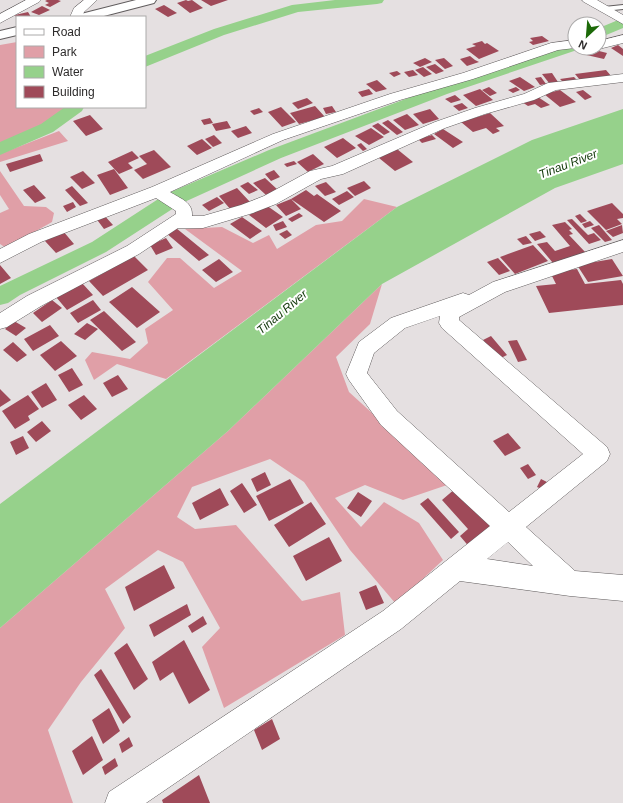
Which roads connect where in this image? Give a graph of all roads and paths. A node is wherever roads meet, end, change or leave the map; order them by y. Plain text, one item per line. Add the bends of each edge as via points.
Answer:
1 (35, 0) edge
2 (91, 0) edge
3 (150, 0) edge
4 (588, 0) edge
5 (622, 15) edge
6 (76, 16) edge
7 (89, 16) edge
8 (0, 19) edge
9 (16, 31) edge
10 (0, 35) edge
11 (623, 39) edge
12 (607, 43) edge
13 (567, 45) edge
14 (623, 78) edge
15 (158, 191) junction
16 (179, 219) junction
17 (623, 246) edge
18 (0, 257) edge
19 (498, 287) junction
20 (0, 322) edge
21 (508, 527) junction
22 (457, 568) junction
23 (570, 583) junction
24 (623, 588) edge
25 (120, 803) edge

1 - 8 street
2 - 6 street via 78,11
3 - 7 main road
4 - 5 street
9 - 10 main road
11 - 12 street
13 - 15 street via 395,97 278,137
14 - 16 street via 553,86 529,97 440,125 337,170 310,178 270,200 247,209 203,222
15 - 16 street via 184,209
15 - 18 street via 35,238
16 - 20 street via 133,250 34,301
17 - 19 street
19 - 21 street via 452,312 449,323 599,454
19 - 21 street via 398,323 366,348 356,374 389,418
21 - 22 street
21 - 23 street
22 - 23 street
22 - 25 street via 392,620
23 - 24 street

